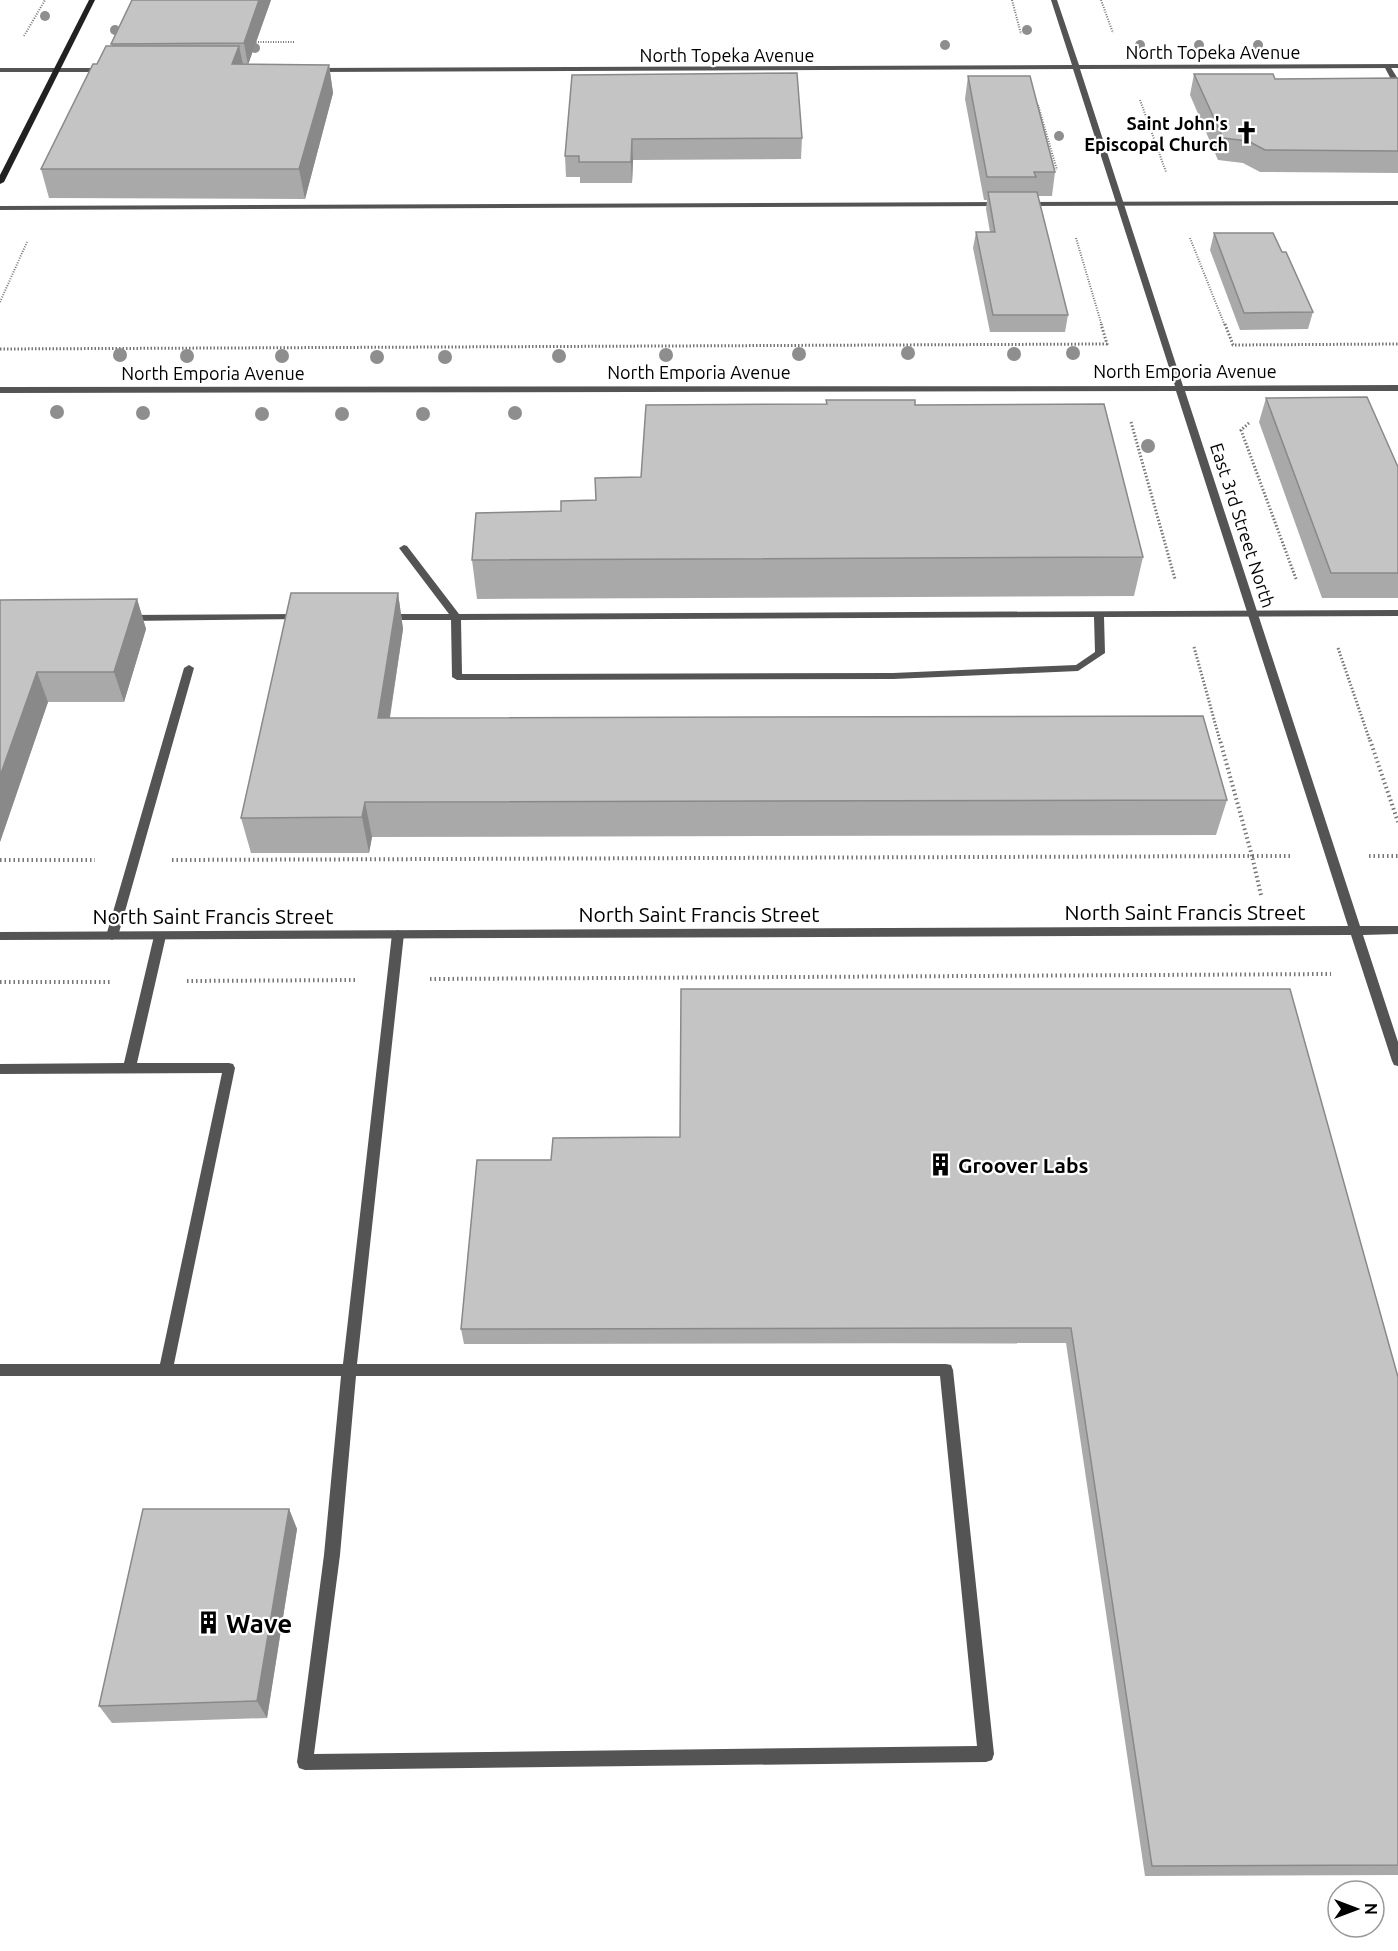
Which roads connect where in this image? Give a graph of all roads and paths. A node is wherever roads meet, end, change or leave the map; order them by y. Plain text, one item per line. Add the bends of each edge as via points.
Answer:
1 (45, 0) edge
2 (92, 0) edge
3 (1012, 0) edge
4 (1054, 0) edge
5 (1022, 40) dead end
6 (21, 42) dead end
7 (1387, 66) junction
8 (1398, 66) edge
9 (1076, 68) junction
10 (0, 70) edge
11 (56, 70) junction
12 (118, 70) edge
13 (310, 70) edge
14 (1398, 85) edge
15 (1036, 101) edge
16 (0, 182) edge
17 (1398, 203) edge
18 (1066, 204) junction
19 (1120, 204) junction
20 (0, 208) edge
21 (43, 208) junction
22 (0, 302) edge
23 (0, 349) edge
24 (1179, 388) junction
25 (1398, 388) edge
26 (0, 390) edge
27 (1257, 417) dead end
28 (404, 548) dead end
29 (1398, 613) edge
30 (1099, 614) junction
31 (1252, 614) junction
32 (1319, 614) junction
33 (456, 616) junction
34 (318, 617) edge
35 (376, 617) edge
36 (112, 618) edge
37 (189, 668) dead end
38 (1398, 822) edge
39 (1398, 930) edge
40 (1355, 931) junction
41 (398, 934) junction
42 (0, 936) edge
43 (112, 936) junction
44 (160, 936) junction
45 (1370, 974) junction
46 (392, 980) junction
47 (149, 981) junction
48 (0, 982) edge
49 (1398, 1061) edge
50 (0, 1069) edge
51 (129, 1069) junction
52 (0, 1370) edge
53 (166, 1370) junction
54 (349, 1371) junction

1 - 6 path
2 - 11 street
3 - 5 path
4 - 9 street, East 3rd Street North
7 - 8 street, North Topeka Avenue
7 - 9 street, North Topeka Avenue
7 - 14 street
9 - 13 street, North Topeka Avenue
9 - 19 street, East 3rd Street North
10 - 11 street
11 - 12 street
11 - 16 street
15 - 18 path
17 - 19 street
18 - 19 street
18 - 21 street
18 - 23 path via 1107,344
19 - 24 street, East 3rd Street North
20 - 21 street
21 - 22 path
24 - 25 street, North Emporia Avenue
24 - 26 street, North Emporia Avenue
24 - 31 street, East 3rd Street North
27 - 32 path via 1241,430 1301,594
28 - 33 street
29 - 32 street
30 - 31 street
30 - 33 street
30 - 33 street via 1100,653 1078,668 893,676 457,677
31 - 32 street
31 - 40 street, East 3rd Street North
32 - 38 path via 1331,627
33 - 35 street
34 - 36 street
37 - 43 street
39 - 40 street, North Saint Francis Street
40 - 41 street, North Saint Francis Street
40 - 45 street, East 3rd Street North
41 - 44 street, North Saint Francis Street
41 - 46 street
42 - 43 street, North Saint Francis Street
43 - 44 street, North Saint Francis Street
44 - 47 street
45 - 46 path
45 - 49 street, East 3rd Street North
46 - 47 path
46 - 54 street
47 - 48 path
47 - 51 street
50 - 51 street
51 - 53 street via 229,1068
52 - 53 street
53 - 54 street
54 - 54 street via 946,1370 986,1754 305,1762 332,1555

